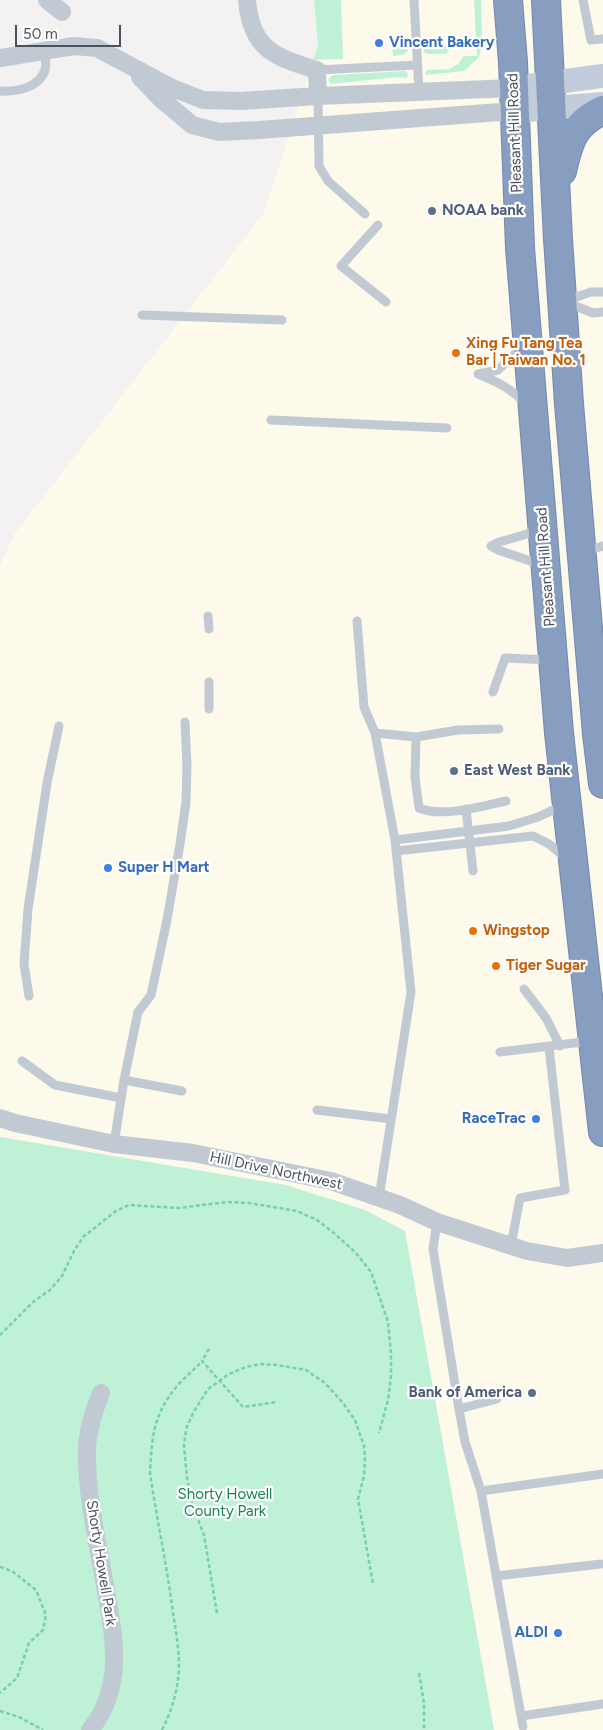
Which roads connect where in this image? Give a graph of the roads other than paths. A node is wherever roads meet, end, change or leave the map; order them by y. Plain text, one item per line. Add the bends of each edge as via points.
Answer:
1 (47, 0) edge
2 (247, 0) edge
3 (414, 0) edge
4 (508, 0) edge
5 (546, 0) edge
6 (583, 0) edge
7 (62, 12) dead end
8 (603, 39) edge
9 (44, 50) junction
10 (0, 58) edge
11 (129, 65) junction
12 (416, 65) junction
13 (317, 70) junction
14 (603, 76) edge
15 (0, 91) edge
16 (419, 91) junction
17 (551, 95) junction
18 (318, 96) junction
19 (513, 99) junction
20 (603, 104) edge
21 (603, 110) edge
22 (319, 126) junction
23 (556, 195) junction
24 (365, 214) dead end
25 (378, 225) dead end
26 (603, 292) edge
27 (562, 301) junction
28 (386, 302) dead end
29 (603, 312) edge
30 (142, 316) dead end
31 (282, 320) dead end
32 (528, 342) junction
33 (534, 412) junction
34 (270, 420) dead end
35 (447, 428) dead end
36 (543, 526) junction
37 (592, 549) edge
38 (546, 566) junction
39 (208, 616) dead end
40 (357, 621) dead end
41 (209, 629) dead end
42 (553, 660) junction
43 (209, 682) dead end
44 (493, 692) dead end
45 (208, 709) dead end
46 (184, 722) dead end
47 (59, 726) dead end
48 (499, 729) dead end
49 (375, 733) junction
50 (416, 737) junction
51 (603, 784) edge
52 (506, 801) dead end
53 (567, 804) junction
54 (466, 810) junction
55 (468, 831) junction
56 (395, 840) junction
57 (470, 843) junction
58 (396, 851) junction
59 (574, 864) junction
60 (473, 872) dead end
61 (524, 989) dead end
62 (29, 996) dead end
63 (594, 1041) junction
64 (560, 1046) junction
65 (549, 1047) junction
66 (500, 1052) dead end
67 (22, 1061) dead end
68 (124, 1080) junction
69 (182, 1091) dead end
70 (121, 1098) junction
71 (317, 1110) dead end
72 (0, 1118) edge
73 (391, 1119) junction
74 (603, 1132) edge
75 (114, 1144) junction
76 (379, 1198) junction
77 (437, 1222) junction
78 (511, 1245) junction
79 (603, 1253) edge
80 (101, 1393) dead end
81 (497, 1399) dead end
82 (459, 1409) junction
83 (603, 1474) edge
84 (481, 1491) junction
85 (601, 1564) dead end
86 (496, 1576) junction
87 (603, 1704) edge
88 (521, 1716) junction
89 (523, 1727) dead end
90 (90, 1730) edge

1 - 7 street
2 - 13 street via 253,33 269,51
3 - 12 lane
4 - 19 highway, Pleasant Hill Road
5 - 17 highway
6 - 8 lane via 591,40
9 - 10 street
9 - 11 street via 74,46 97,48
9 - 15 lane via 45,71 38,80 17,91
11 - 18 street via 203,100
11 - 22 street via 160,98 192,125 219,132
12 - 13 lane
12 - 16 lane
13 - 18 street
14 - 17 street
16 - 18 street
16 - 19 street
17 - 19 street
17 - 20 street
17 - 23 highway
18 - 22 lane
19 - 22 street
19 - 32 highway, Pleasant Hill Road
21 - 23 highway via 578,127 570,141
22 - 24 lane via 319,166 328,181
23 - 27 highway
25 - 28 lane via 341,266
26 - 27 lane via 591,292
27 - 29 lane via 593,312
27 - 37 highway
30 - 31 lane
32 - 33 highway, Pleasant Hill Road
32 - 33 lane via 498,370 478,374 514,391
33 - 36 highway, Pleasant Hill Road
34 - 35 lane
36 - 38 highway, Pleasant Hill Road
36 - 38 lane via 491,546
37 - 51 highway
38 - 42 highway, Pleasant Hill Road
39 - 41 lane
40 - 49 lane via 364,707
42 - 44 lane via 505,658
42 - 53 highway, Pleasant Hill Road
43 - 45 lane
46 - 68 lane via 186,802 180,844 151,994 138,1012
47 - 62 lane via 28,909 24,964
48 - 50 lane via 458,730
49 - 50 lane
49 - 56 lane
50 - 54 lane via 415,777 419,808 428,812
52 - 54 lane
53 - 55 lane via 509,826
53 - 59 highway, Pleasant Hill Road
54 - 55 lane
55 - 56 lane
55 - 57 lane
56 - 58 lane
57 - 58 lane
57 - 59 lane via 533,836
57 - 60 lane
58 - 73 lane via 411,992
59 - 63 highway, Pleasant Hill Road
61 - 64 lane via 546,1018
63 - 64 lane
63 - 74 highway, Pleasant Hill Road
64 - 65 lane
65 - 66 lane
65 - 78 lane via 565,1190 520,1198
67 - 70 lane via 55,1085
68 - 69 lane
68 - 70 lane
70 - 75 lane
71 - 73 lane
72 - 75 street, Hill Drive Northwest
73 - 76 lane
75 - 76 street, Hill Drive Northwest via 193,1153 331,1181
76 - 77 street, Hill Drive Northwest
77 - 78 street, Hill Drive Northwest
77 - 82 lane via 433,1249
78 - 79 street, Hill Drive Northwest via 567,1258
80 - 90 street, Shorty Howell Park via 91,1418 87,1448 89,1482 115,1654 108,1701
81 - 82 lane
82 - 84 lane via 465,1442
83 - 84 lane
84 - 86 lane
85 - 86 lane
86 - 88 lane
87 - 88 lane
88 - 89 lane

